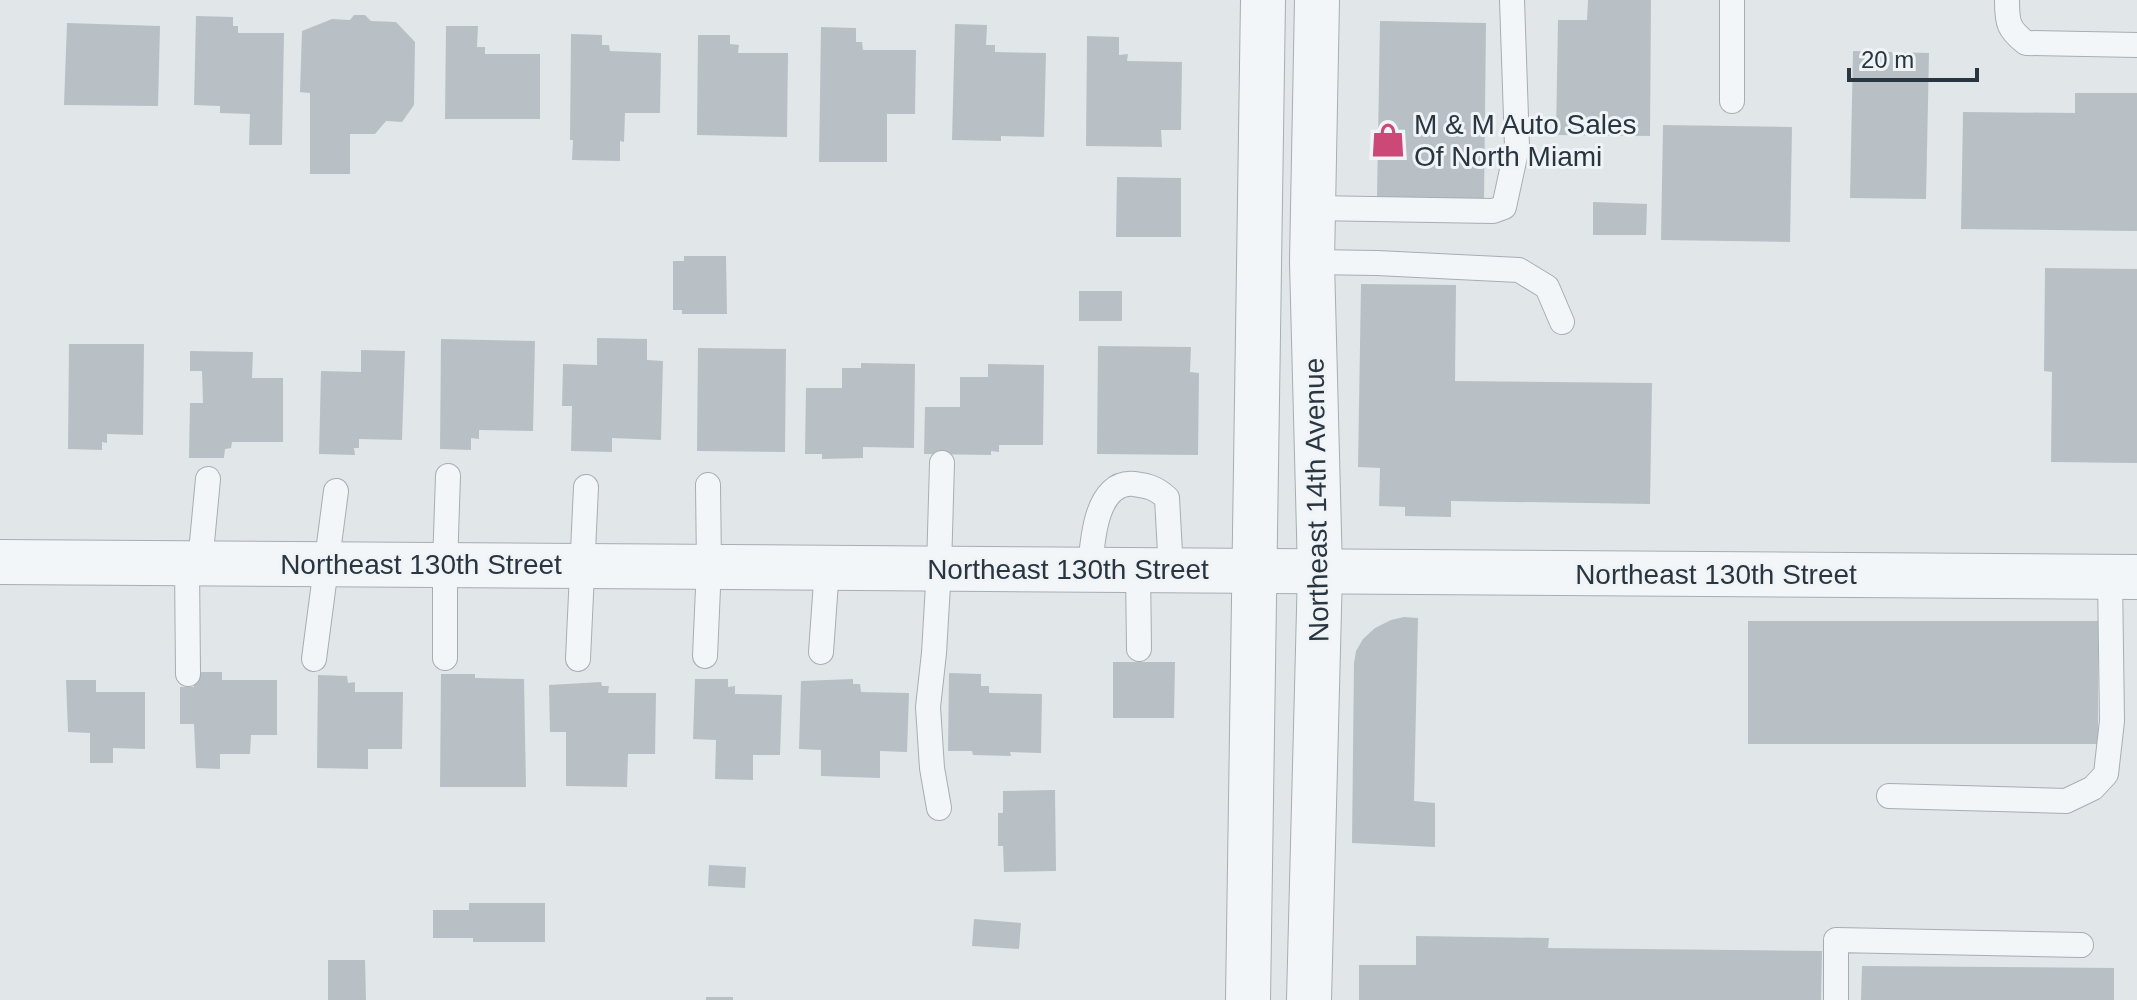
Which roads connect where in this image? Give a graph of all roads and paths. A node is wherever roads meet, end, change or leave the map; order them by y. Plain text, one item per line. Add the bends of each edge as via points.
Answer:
1 (1263, 0) edge
2 (1317, 0) edge
3 (1512, 0) edge
4 (1732, 0) edge
5 (2007, 0) edge
6 (2137, 45) edge
7 (1732, 101) dead end
8 (1312, 208) junction
9 (1312, 262) junction
10 (1562, 322) dead end
11 (942, 463) dead end
12 (448, 476) dead end
13 (208, 479) dead end
14 (708, 485) dead end
15 (586, 487) dead end
16 (336, 491) dead end
17 (0, 562) edge
18 (193, 563) junction
19 (328, 564) junction
20 (445, 565) junction
21 (583, 566) junction
22 (709, 566) junction
23 (827, 568) junction
24 (939, 568) junction
25 (1090, 570) junction
26 (1154, 570) junction
27 (1253, 571) junction
28 (1320, 571) junction
29 (2123, 577) edge
30 (1139, 649) dead end
31 (821, 652) dead end
32 (705, 656) dead end
33 (445, 658) dead end
34 (314, 659) dead end
35 (578, 659) dead end
36 (188, 674) dead end
37 (1889, 796) dead end
38 (939, 808) dead end
39 (2081, 945) dead end
40 (1248, 1000) edge
41 (1309, 1000) edge
42 (1836, 1000) edge

1 - 27 street, Northeast 14th Avenue
2 - 8 street, Northeast 14th Avenue
3 - 8 lane via 1517,147 1504,207
4 - 7 lane
5 - 6 lane via 2011,32 2026,43
8 - 9 street, Northeast 14th Avenue
9 - 10 lane via 1519,270 1547,287
9 - 28 street, Northeast 14th Avenue
11 - 24 lane
12 - 20 lane
13 - 18 lane
14 - 22 lane
15 - 21 lane
16 - 19 lane
17 - 18 street, Northeast 130th Street
18 - 19 street, Northeast 130th Street
18 - 36 lane
19 - 20 street, Northeast 130th Street
19 - 34 lane
20 - 21 street, Northeast 130th Street
20 - 33 lane
21 - 22 street, Northeast 130th Street
21 - 35 lane
22 - 23 street, Northeast 130th Street
22 - 32 lane
23 - 24 street, Northeast 130th Street
23 - 31 lane
24 - 25 street, Northeast 130th Street
24 - 38 lane via 928,707
25 - 26 street, Northeast 130th Street
25 - 26 lane via 1103,503 1128,483 1155,487 1167,498
26 - 27 street, Northeast 130th Street
26 - 30 lane
27 - 28 street, Northeast 130th Street
27 - 40 street, Northeast 14th Avenue
28 - 29 street, Northeast 130th Street
28 - 41 street, Northeast 14th Avenue
29 - 37 lane via 2106,774 2093,788 2066,801
39 - 42 lane via 1836,940

